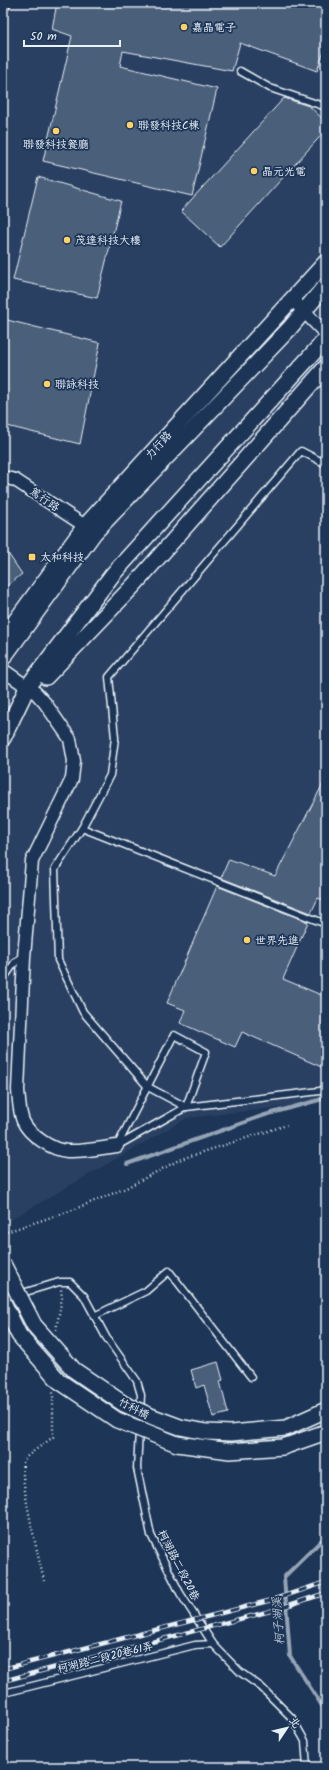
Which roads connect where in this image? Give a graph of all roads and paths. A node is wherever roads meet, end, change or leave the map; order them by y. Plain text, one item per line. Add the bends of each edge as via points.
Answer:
1 (4, 3) edge
2 (3, 6) edge
3 (240, 71) dead end
4 (326, 107) edge
5 (326, 262) edge
6 (326, 285) edge
7 (292, 299) junction
8 (303, 311) junction
9 (326, 334) edge
10 (326, 339) edge
11 (326, 367) edge
12 (326, 464) edge
13 (3, 477) edge
14 (85, 526) junction
15 (3, 638) edge
16 (3, 658) edge
17 (3, 670) edge
18 (32, 690) junction
19 (3, 738) edge
20 (82, 828) junction
21 (326, 924) edge
22 (24, 957) junction
23 (3, 979) edge
24 (148, 1087) junction
25 (326, 1088) edge
26 (186, 1107) junction
27 (287, 1125) dead end
28 (117, 1146) junction
29 (3, 1233) edge
30 (3, 1264) edge
31 (59, 1282) junction
32 (3, 1289) edge
33 (5, 1300) edge
34 (3, 1306) edge
35 (94, 1316) junction
36 (55, 1333) dead end
37 (251, 1377) dead end
38 (52, 1389) dead end
39 (326, 1410) edge
40 (326, 1432) edge
41 (44, 1581) dead end
42 (213, 1644) junction
43 (3, 1691) edge
44 (307, 1767) edge

1 - 2 street
3 - 4 lane via 270,88
5 - 7 street, 力行路
6 - 8 street, 力行路
7 - 8 street
7 - 14 street, 力行路
8 - 9 street
8 - 16 street, 力行路 via 289,329 94,533
10 - 18 street via 113,574
11 - 18 street via 134,585
12 - 20 lane via 301,451 108,677 115,738 110,775
13 - 14 street, 篤行路 via 15,480
14 - 15 street, 力行路
17 - 18 street
18 - 19 street via 16,710
18 - 22 street via 70,739 74,761 72,779 32,861
20 - 21 lane
20 - 24 lane via 55,869 58,960 83,1012
22 - 23 lane via 16,961
22 - 28 street via 18,1090 23,1120 39,1140 66,1151
24 - 26 lane
24 - 26 lane via 174,1034 206,1052
24 - 28 lane
25 - 26 lane via 320,1091
26 - 28 lane
27 - 29 path via 181,1159 126,1188 70,1211
30 - 39 street, 竹科橋, bridge via 34,1325 74,1370 132,1408 180,1427 231,1433 286,1428
31 - 33 lane
31 - 35 lane, 柯湖路二段20巷 via 70,1282 84,1296
31 - 36 path via 62,1298
32 - 33 lane
33 - 34 lane
33 - 40 street, 竹科橋, bridge via 19,1335 59,1381 124,1423 177,1444 230,1451 283,1447
35 - 37 lane via 146,1291 169,1271
35 - 42 lane, 柯湖路二段20巷 via 136,1381 141,1395 138,1468 151,1535 180,1594
38 - 41 path via 53,1437 24,1460 23,1466 25,1493
42 - 43 lane, 柯湖路二段20巷61弄 via 195,1645 4,1693
42 - 44 lane, 柯湖路二段20巷 via 292,1718 305,1740

